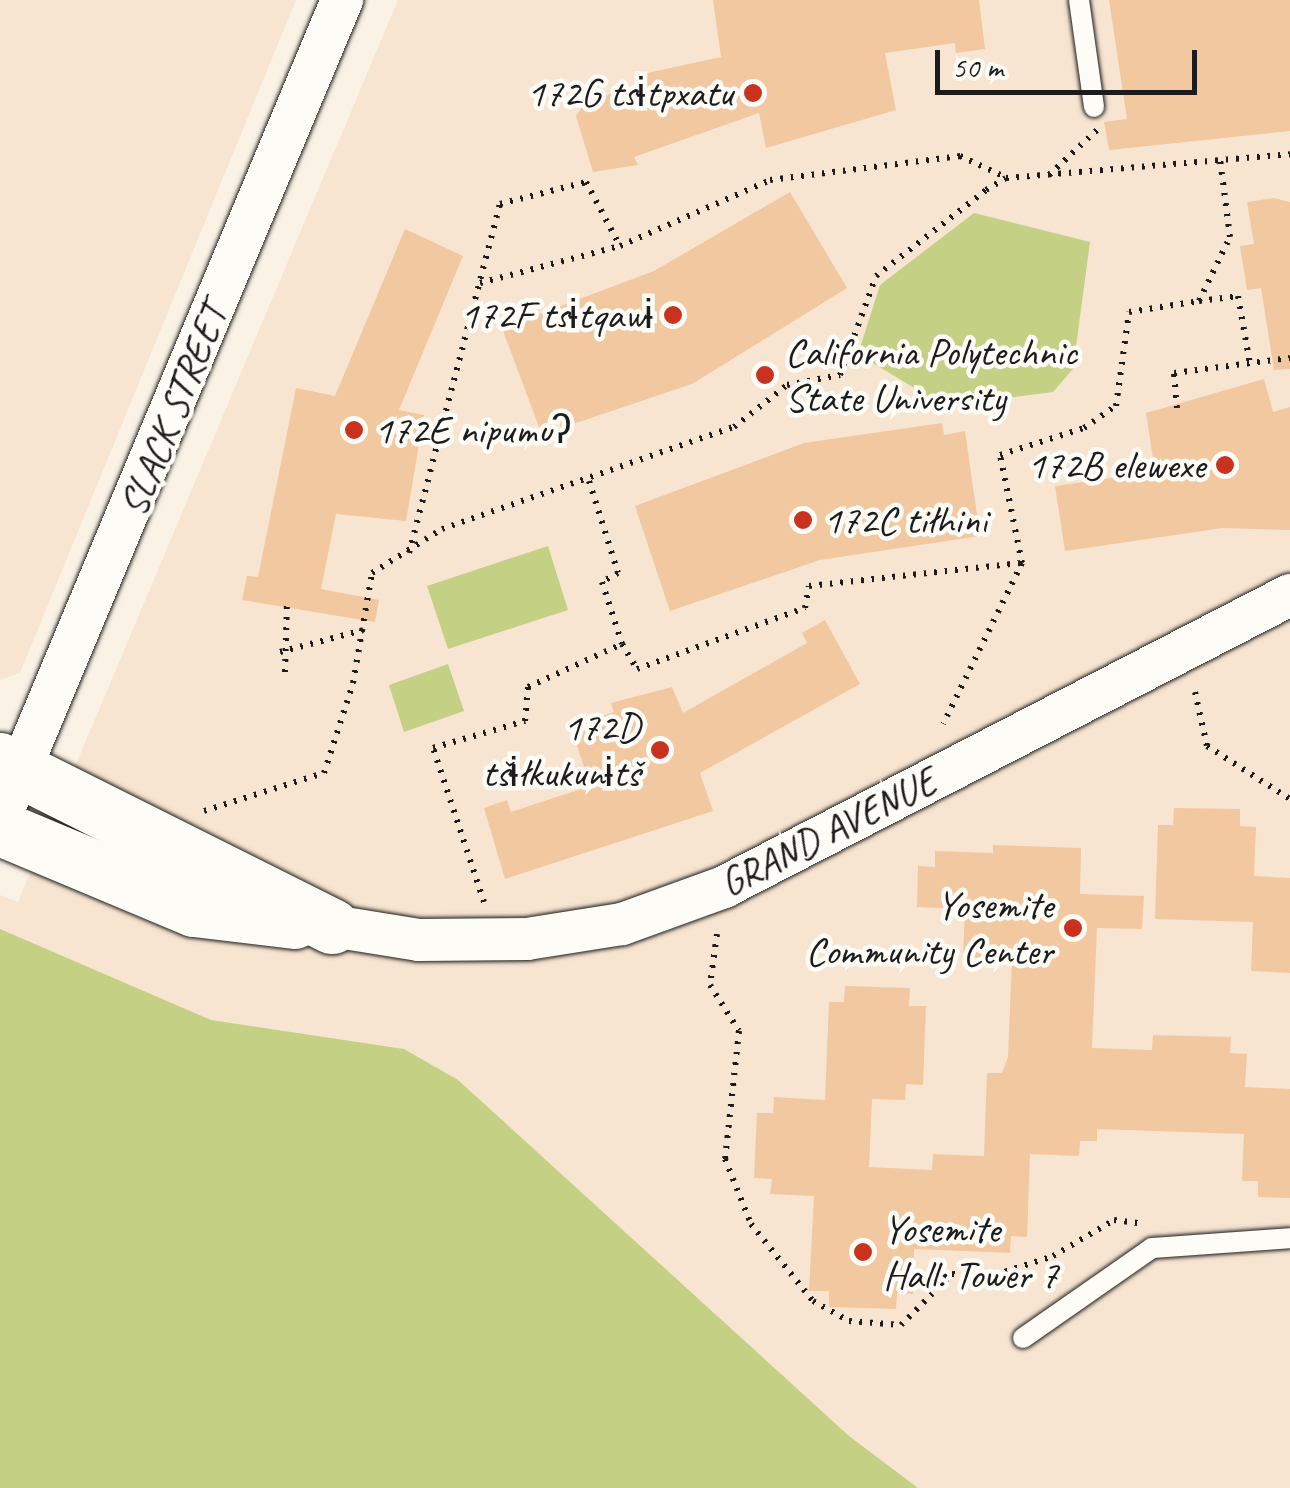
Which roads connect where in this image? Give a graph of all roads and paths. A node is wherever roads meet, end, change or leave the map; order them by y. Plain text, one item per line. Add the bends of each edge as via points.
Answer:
1 (342, 0) edge
2 (1079, 0) edge
3 (1094, 108) joint
4 (1290, 154) edge
5 (1220, 159) junction
6 (1048, 175) junction
7 (1006, 178) junction
8 (620, 246) junction
9 (480, 283) junction
10 (1199, 301) junction
11 (1290, 358) edge
12 (1250, 364) junction
13 (1177, 408) dead end
14 (589, 481) junction
15 (409, 553) junction
16 (1022, 563) junction
17 (1290, 595) edge
18 (287, 600) dead end
19 (363, 630) junction
20 (622, 644) junction
21 (280, 652) junction
22 (285, 672) dead end
23 (1195, 692) dead end
24 (943, 724) dead end
25 (13, 765) edge
26 (1290, 799) edge
27 (188, 816) dead end
28 (0, 818) edge
29 (0, 828) edge
30 (484, 902) dead end
31 (332, 926) junction
32 (717, 934) dead end
33 (1290, 1238) edge
34 (1175, 1246) junction
35 (1023, 1338) dead end

1 - 25 street, SLACK STREET
2 - 3 lane
3 - 6 path via 1098,136
4 - 5 path
5 - 6 path
5 - 10 path via 1230,237
6 - 7 path
7 - 8 path via 960,156 770,180
7 - 14 path via 876,276 840,375 787,385 734,426
8 - 9 path
8 - 9 path via 586,182 500,204
9 - 15 path
10 - 12 path via 1238,296
10 - 16 path via 1129,312 1116,406 1084,428 1000,455
11 - 12 path
12 - 13 path via 1174,373
14 - 15 path via 442,529
14 - 20 path via 618,573 602,582
15 - 19 path via 372,573
16 - 20 path via 809,586 805,608 637,669
16 - 24 path
17 - 31 street, GRAND AVENUE via 724,887 622,924 509,940 418,940
18 - 21 path
19 - 21 path
19 - 27 path via 324,773
20 - 30 path via 528,687 526,721 432,748
21 - 22 path
23 - 26 path via 1208,746
25 - 28 street, SLACK STREET
25 - 31 street, GRAND AVENUE
29 - 31 street, GRAND AVENUE via 194,910
32 - 34 path via 710,985 739,1031 725,1160 751,1224 813,1301 849,1321 901,1325 952,1274 995,1275 1054,1256 1114,1220 1139,1222
33 - 34 lane
34 - 35 lane via 1152,1248

